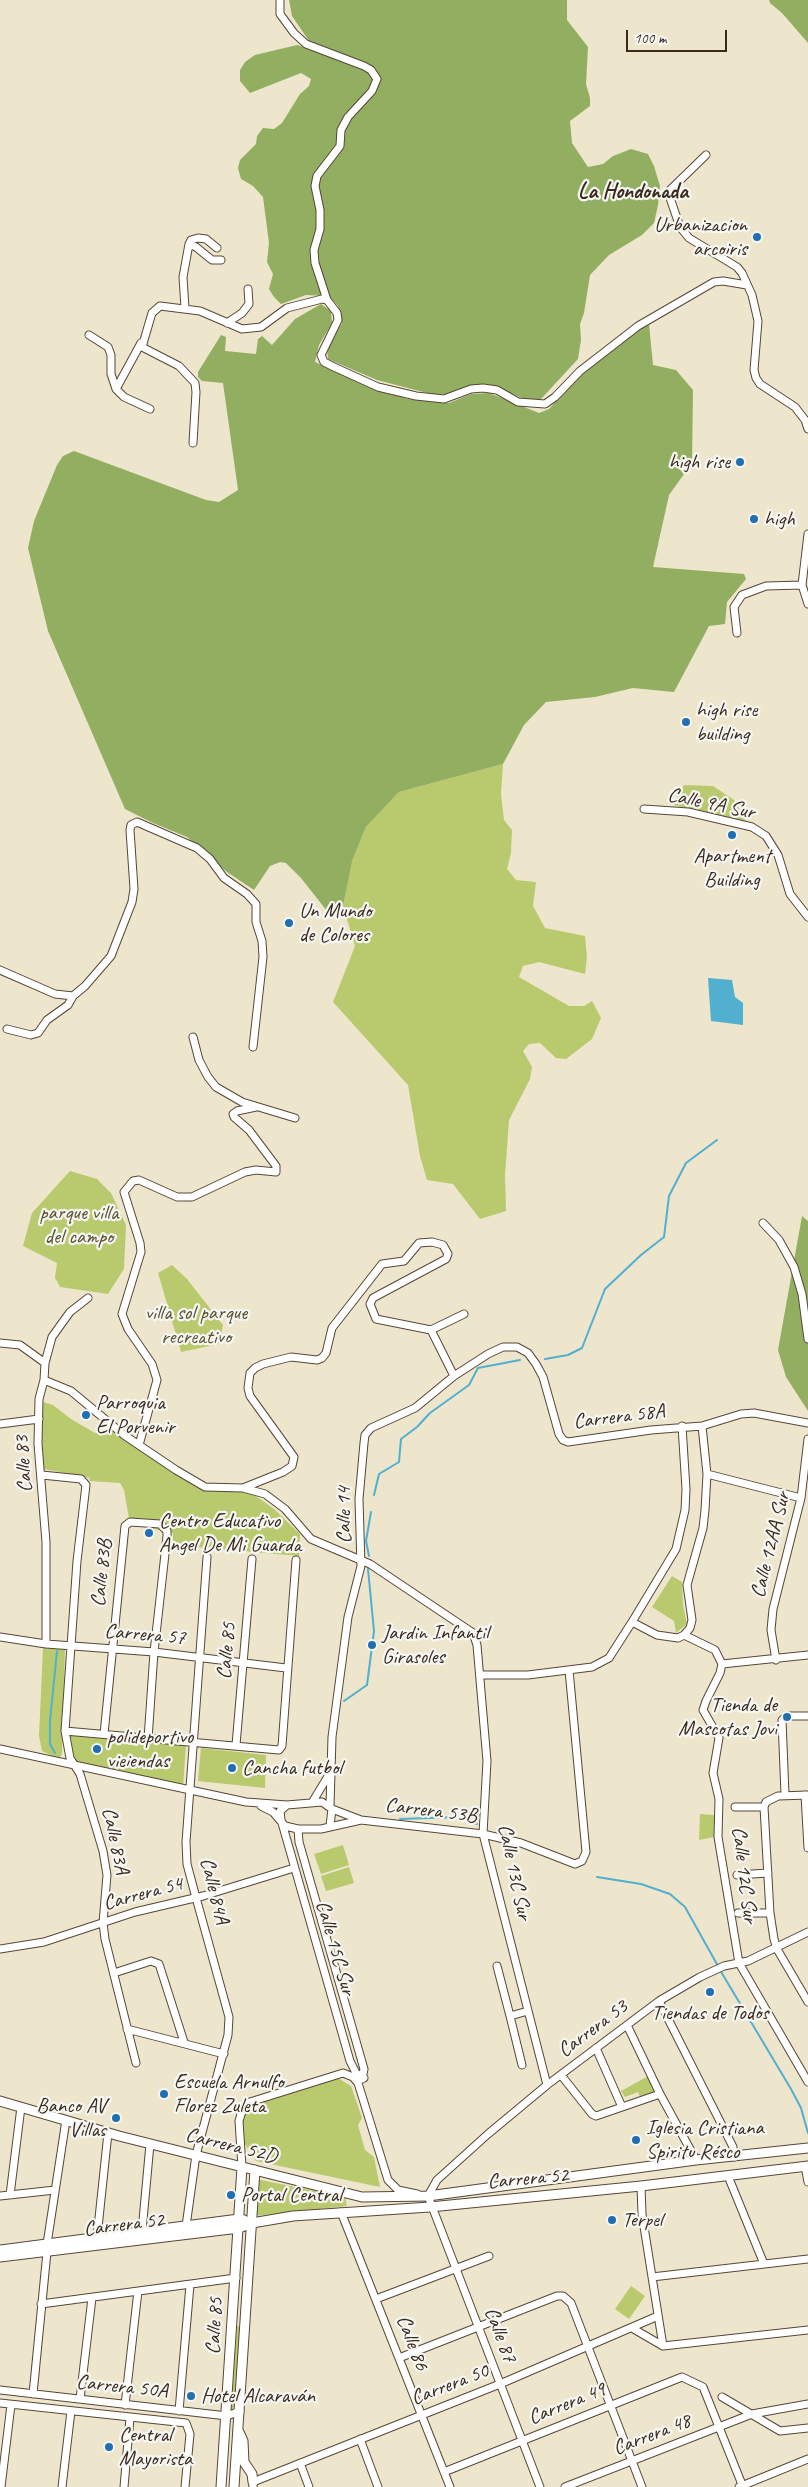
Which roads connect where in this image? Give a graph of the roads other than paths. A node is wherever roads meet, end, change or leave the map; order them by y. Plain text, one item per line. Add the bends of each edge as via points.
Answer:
1 (280, 0) edge
2 (706, 155) dead end
3 (189, 244) junction
4 (217, 248) dead end
5 (221, 260) dead end
6 (747, 285) junction
7 (248, 289) dead end
8 (327, 300) junction
9 (185, 308) junction
10 (227, 323) junction
11 (89, 335) dead end
12 (141, 343) junction
13 (116, 389) junction
14 (150, 409) dead end
15 (808, 429) edge
16 (193, 444) dead end
17 (808, 534) edge
18 (802, 585) junction
19 (808, 604) edge
20 (737, 633) dead end
21 (644, 810) dead end
22 (808, 917) edge
23 (0, 970) edge
24 (73, 996) junction
25 (7, 1029) dead end
26 (193, 1037) dead end
27 (253, 1047) dead end
28 (256, 1107) junction
29 (296, 1118) dead end
30 (763, 1224) dead end
31 (88, 1298) dead end
32 (464, 1314) dead end
33 (431, 1330) junction
34 (808, 1339) edge
35 (0, 1343) edge
36 (517, 1348) joint
37 (45, 1362) junction
38 (454, 1376) junction
39 (44, 1380) junction
40 (39, 1419) junction
41 (808, 1423) edge
42 (0, 1424) edge
43 (682, 1426) junction
44 (702, 1426) junction
45 (808, 1439) edge
46 (139, 1445) junction
47 (707, 1474) junction
48 (42, 1475) junction
49 (243, 1488) junction
50 (801, 1498) junction
51 (207, 1557) dead end
52 (252, 1559) dead end
53 (362, 1559) junction
54 (296, 1560) dead end
55 (632, 1622) junction
56 (684, 1635) junction
57 (0, 1637) edge
58 (46, 1644) junction
59 (68, 1645) junction
60 (112, 1650) junction
61 (154, 1652) junction
62 (808, 1655) edge
63 (200, 1657) junction
64 (776, 1660) junction
65 (244, 1662) junction
66 (722, 1664) junction
67 (286, 1668) junction
68 (569, 1670) junction
69 (480, 1675) junction
70 (808, 1716) edge
71 (65, 1731) junction
72 (104, 1734) junction
73 (148, 1739) junction
74 (194, 1742) junction
75 (236, 1745) junction
76 (0, 1749) edge
77 (75, 1766) junction
78 (331, 1770) junction
79 (189, 1790) junction
80 (785, 1794) junction
81 (807, 1795) edge
82 (313, 1801) junction
83 (254, 1803) junction
84 (286, 1805) junction
85 (764, 1807) junction
86 (331, 1808) junction
87 (735, 1808) dead end
88 (361, 1820) junction
89 (282, 1821) junction
90 (330, 1826) junction
91 (298, 1829) junction
92 (484, 1834) junction
93 (808, 1848) edge
94 (294, 1868) junction
95 (768, 1872) junction
96 (737, 1875) dead end
97 (196, 1898) junction
98 (738, 1913) dead end
99 (770, 1913) junction
100 (103, 1923) junction
101 (808, 1932) edge
102 (777, 1949) junction
103 (0, 1950) edge
104 (739, 1963) junction
105 (497, 1966) dead end
106 (114, 1973) junction
107 (805, 1990) edge
108 (659, 2001) junction
109 (808, 2002) edge
110 (528, 2011) junction
111 (510, 2016) junction
112 (627, 2025) junction
113 (127, 2028) junction
114 (184, 2042) junction
115 (596, 2048) junction
116 (224, 2054) junction
117 (350, 2061) junction
118 (136, 2063) dead end
119 (522, 2065) dead end
120 (343, 2073) junction
121 (561, 2075) junction
122 (361, 2080) junction
123 (808, 2082) edge
124 (547, 2085) junction
125 (660, 2094) junction
126 (0, 2101) edge
127 (20, 2106) junction
128 (622, 2107) junction
129 (66, 2120) junction
130 (108, 2133) junction
131 (150, 2144) junction
132 (808, 2148) edge
133 (196, 2155) junction
134 (734, 2157) junction
135 (696, 2160) junction
136 (806, 2166) edge
137 (242, 2167) junction
138 (255, 2170) junction
139 (728, 2176) junction
140 (808, 2182) edge
141 (640, 2186) junction
142 (55, 2190) junction
143 (10, 2195) junction
144 (0, 2196) edge
145 (428, 2196) junction
146 (430, 2207) junction
147 (341, 2212) junction
148 (239, 2219) junction
149 (252, 2223) junction
150 (186, 2226) junction
151 (239, 2228) junction
152 (142, 2232) junction
153 (97, 2237) junction
154 (47, 2248) junction
155 (0, 2250) edge
156 (489, 2256) dead end
157 (0, 2258) edge
158 (808, 2259) edge
159 (764, 2264) junction
160 (456, 2269) junction
161 (652, 2277) junction
162 (236, 2278) junction
163 (190, 2284) junction
164 (138, 2291) junction
165 (92, 2298) junction
166 (376, 2299) junction
167 (41, 2304) junction
168 (658, 2316) junction
169 (478, 2327) junction
170 (632, 2328) junction
171 (808, 2330) edge
172 (663, 2346) junction
173 (589, 2347) junction
174 (399, 2358) junction
175 (500, 2384) junction
176 (0, 2390) edge
177 (33, 2394) junction
178 (722, 2398) dead end
179 (80, 2400) junction
180 (0, 2403) edge
181 (11, 2404) junction
182 (808, 2404) edge
183 (125, 2405) junction
184 (610, 2405) junction
185 (71, 2411) junction
186 (179, 2411) junction
187 (240, 2411) junction
188 (752, 2414) junction
189 (421, 2415) junction
190 (227, 2416) junction
191 (130, 2418) junction
192 (716, 2426) junction
193 (808, 2428) edge
194 (238, 2430) junction
195 (360, 2439) junction
196 (522, 2441) junction
197 (808, 2459) edge
198 (632, 2461) junction
199 (300, 2463) junction
200 (444, 2472) junction
201 (253, 2484) edge
202 (221, 2486) edge
203 (741, 2486) edge
204 (1, 2487) edge
205 (62, 2487) edge
206 (124, 2487) edge
207 (184, 2487) edge
208 (234, 2487) edge
209 (309, 2487) edge
210 (378, 2487) edge
211 (450, 2487) edge
212 (540, 2487) edge
213 (565, 2487) edge
214 (642, 2487) edge

1 - 8 street via 280,14 306,44 364,66 376,79 372,91 348,117 341,130 340,146 317,176 315,193 320,210 320,229 314,250 315,263
2 - 6 street via 668,194 680,227 689,238 737,267
3 - 4 street via 191,240 206,239
3 - 5 street via 212,260
3 - 9 street via 184,277
6 - 8 street via 714,282 638,326 568,381 545,404 518,402 497,390 483,388 444,399 416,396 378,386 334,367 324,362 321,355 338,320
6 - 15 street via 758,321 756,378 795,407
7 - 10 street via 247,307
8 - 10 street via 287,308 261,327 242,329
9 - 10 street
9 - 12 street via 156,308
11 - 13 street via 108,347
12 - 13 street
12 - 16 street via 145,350 179,366 195,383
13 - 14 street via 124,397
17 - 18 street
18 - 19 street
18 - 20 street via 766,586 742,596 734,607
21 - 22 street, Calle 9A Sur via 688,812 752,827 766,836 778,855 790,894
23 - 24 street via 55,994
24 - 25 street via 68,1005 47,1020 38,1033 31,1035
24 - 27 street via 111,956 123,929 134,889 130,830 131,825 137,822 198,848 224,878 256,904 263,966
26 - 28 street via 199,1060 210,1081 242,1102
28 - 29 street
28 - 46 street via 233,1114 276,1166 276,1172 244,1172 192,1198 177,1197 139,1180 133,1181 124,1192 141,1252 122,1314 128,1329 152,1364 157,1380
30 - 34 street via 779,1240 794,1268 802,1294
31 - 37 street, Calle 83 via 58,1326
32 - 33 street
33 - 38 street
33 - 49 street via 376,1319 370,1304 374,1298 446,1259 448,1254 443,1245 432,1242 419,1243 404,1261 382,1264 332,1328 322,1358 291,1357 263,1364 250,1373 250,1396 294,1457 290,1468
35 - 37 street via 20,1345
36 - 38 street, Calle 14 via 495,1350
36 - 43 street, Carrera 58A via 528,1354 540,1370 563,1440 568,1442
37 - 39 street, Calle 83
38 - 53 street, Calle 14 via 415,1408 371,1428 365,1435 359,1498
39 - 40 street, Calle 83 via 39,1399
39 - 46 street via 71,1391
40 - 42 street
40 - 48 street, Calle 83
41 - 44 street, Carrera 58A via 754,1413
43 - 44 street, Carrera 58A
43 - 55 street via 685,1510 676,1549
44 - 47 street
45 - 50 street, Calle 12AA Sur
46 - 49 street via 205,1487
47 - 50 street
47 - 56 street via 703,1528 688,1585 692,1620
48 - 58 street, Calle 83
48 - 59 street, Calle 83A via 81,1479 86,1485
49 - 53 street via 265,1494 278,1503 311,1539
50 - 64 street, Calle 12AA Sur via 773,1609 771,1630
51 - 63 street, Calle 84A
52 - 65 street, Calle 85
53 - 69 street, Calle 13C Sur via 473,1633
53 - 78 street, Calle 14 via 348,1617 332,1737
54 - 67 street
55 - 56 street via 657,1635 678,1638
55 - 68 street via 604,1663
56 - 66 street via 715,1650
57 - 58 street, Carrera 57
58 - 59 street, Carrera 57
59 - 60 street, Carrera 57
59 - 71 street, Calle 83A
60 - 61 street, Carrera 57
60 - 61 street, Calle 83B via 125,1526 130,1522 160,1524 167,1531
60 - 72 street, Calle 83B
61 - 63 street, Carrera 57
61 - 73 street
62 - 64 street
63 - 65 street, Carrera 57
63 - 74 street, Calle 84A
64 - 66 street
65 - 67 street, Carrera 57
65 - 75 street, Calle 85
66 - 104 street, Calle 12C Sur via 703,1710 719,1738 713,1773 719,1799 718,1837
67 - 75 street via 282,1746 279,1750
68 - 69 street via 528,1675
68 - 92 street, Carrera 53B via 586,1852 582,1862 575,1864 521,1843
69 - 92 street, Calle 13C Sur via 488,1761
70 - 80 street via 783,1718
71 - 72 street
71 - 77 street, Calle 83A via 70,1758
72 - 73 street
73 - 74 street
74 - 75 street
74 - 79 street, Calle 84A
76 - 77 street
77 - 79 street
77 - 100 street, Calle 83A via 80,1774 107,1875
78 - 82 street
78 - 86 street, Calle 14
79 - 83 street
79 - 97 street, Calle 84A via 186,1850
80 - 81 street
80 - 85 street via 766,1802
81 - 93 street
82 - 84 street
82 - 86 street, Carrera 53B
83 - 84 street
83 - 89 street via 274,1812
84 - 89 street via 280,1811
85 - 87 street
85 - 95 street
86 - 88 street, Carrera 53B
86 - 90 street, Calle 14
88 - 90 street, Carrera 53B
88 - 92 street, Carrera 53B
89 - 91 street
89 - 94 street, Calle 15C Sur
90 - 91 street, Carrera 53B
91 - 122 street, Calle 15C Sur via 364,2069
92 - 110 street, Calle 13C Sur
94 - 97 street, Carrera 54
94 - 117 street, Calle 15C Sur
95 - 96 street
95 - 99 street
97 - 100 street, Carrera 54
97 - 116 street, Calle 84A via 229,2017
98 - 99 street
99 - 102 street
100 - 103 street, Carrera 54 via 44,1942
100 - 106 street, Calle 83A
101 - 102 street, Carrera 53
102 - 104 street, Carrera 53
102 - 107 street
104 - 108 street, Carrera 53 via 724,1966
104 - 123 street, Calle 12C Sur
105 - 111 street
106 - 113 street, Calle 83A
106 - 114 street via 151,1962 159,1964
107 - 109 street
108 - 112 street, Carrera 53
108 - 134 street via 733,2147
110 - 111 street
110 - 124 street, Calle 13C Sur
111 - 119 street
112 - 115 street, Carrera 53
112 - 125 street
113 - 114 street
113 - 118 street, Calle 83A
114 - 116 street
115 - 121 street, Carrera 53
115 - 128 street
116 - 133 street, Calle 84A
117 - 120 street
117 - 122 street, Calle 15C Sur
120 - 122 street
120 - 137 street via 250,2102 239,2121
121 - 124 street, Carrera 53
121 - 128 street via 592,2114 596,2116
122 - 145 street, Calle 15C Sur via 388,2180 398,2190
124 - 145 street, Carrera 53 via 450,2167
125 - 128 street
125 - 135 street
126 - 127 main road, Carrera 52D
127 - 129 main road, Carrera 52D
127 - 143 street
129 - 130 main road, Carrera 52D
129 - 142 street
130 - 131 main road, Carrera 52D
130 - 153 street
131 - 133 main road, Carrera 52D
131 - 152 street
132 - 134 main road, Carrera 52
133 - 137 main road, Carrera 52D
133 - 150 street, Calle 84A
134 - 135 main road, Carrera 52
135 - 145 main road, Carrera 52
136 - 139 main road, Carrera 52
136 - 140 street
137 - 138 main road, Carrera 52D
137 - 148 main road, Calle 85
138 - 145 main road, Carrera 52D via 362,2196
138 - 149 main road, Calle 85
139 - 141 main road, Carrera 52
139 - 159 street
141 - 146 main road, Carrera 52
141 - 161 street
142 - 143 street
142 - 154 street
143 - 144 street
145 - 146 street, Calle 87
146 - 147 main road, Carrera 52
146 - 160 street, Calle 87
147 - 149 main road, Carrera 52
147 - 166 street, Calle 86
148 - 149 main road, Carrera 52
148 - 150 main road, Carrera 52
148 - 151 main road, Calle 85
149 - 151 main road, Carrera 52
149 - 187 main road, Calle 85
150 - 152 main road, Carrera 52
151 - 154 main road, Carrera 52
151 - 162 main road, Calle 85
152 - 153 main road, Carrera 52
153 - 154 main road, Carrera 52
154 - 155 main road, Carrera 52
154 - 157 main road, Carrera 52
154 - 167 street
156 - 160 street
158 - 159 street
159 - 161 street
160 - 166 street
160 - 169 street, Calle 87
161 - 168 street
162 - 163 street
162 - 190 main road, Calle 85
163 - 164 street
163 - 186 street
164 - 165 street
164 - 183 street
165 - 167 street
165 - 179 street
166 - 174 street, Calle 86
167 - 177 street
168 - 170 street, Carrera 50
168 - 172 street
169 - 173 street via 563,2296 571,2303
169 - 174 street
169 - 175 street, Calle 87
170 - 172 street
170 - 173 street, Carrera 50
171 - 172 street
173 - 175 street, Carrera 50
173 - 184 street
174 - 189 street, Calle 86
175 - 189 street, Carrera 50
175 - 196 street, Calle 87
176 - 177 street, Carrera 50A
177 - 179 street, Carrera 50A
178 - 188 street
179 - 183 street, Carrera 50A
180 - 181 street
181 - 185 street
181 - 204 street
182 - 188 street, Carrera 48
183 - 186 street, Carrera 50A
184 - 192 street, Carrera 49 via 682,2376 703,2387
184 - 196 street, Carrera 49
184 - 198 street
185 - 191 street
185 - 205 street
186 - 190 street, Carrera 50A
187 - 190 street, Carrera 50A
187 - 194 main road, Calle 85
188 - 192 street, Carrera 48
188 - 193 street via 780,2431
189 - 195 street, Carrera 50
189 - 200 street, Calle 86
190 - 194 main road
190 - 202 main road, Calle 85
191 - 206 street
191 - 207 street via 186,2423 190,2428
192 - 198 street, Carrera 48
192 - 203 street
194 - 201 main road via 243,2441 244,2462 252,2474
194 - 208 main road, Calle 85
195 - 199 street, Carrera 50
195 - 210 street
196 - 200 street, Carrera 49
196 - 212 street, Calle 87
197 - 203 street
198 - 213 street, Carrera 48
198 - 214 street
199 - 201 street, Carrera 50
199 - 209 street
200 - 211 street, Calle 86

